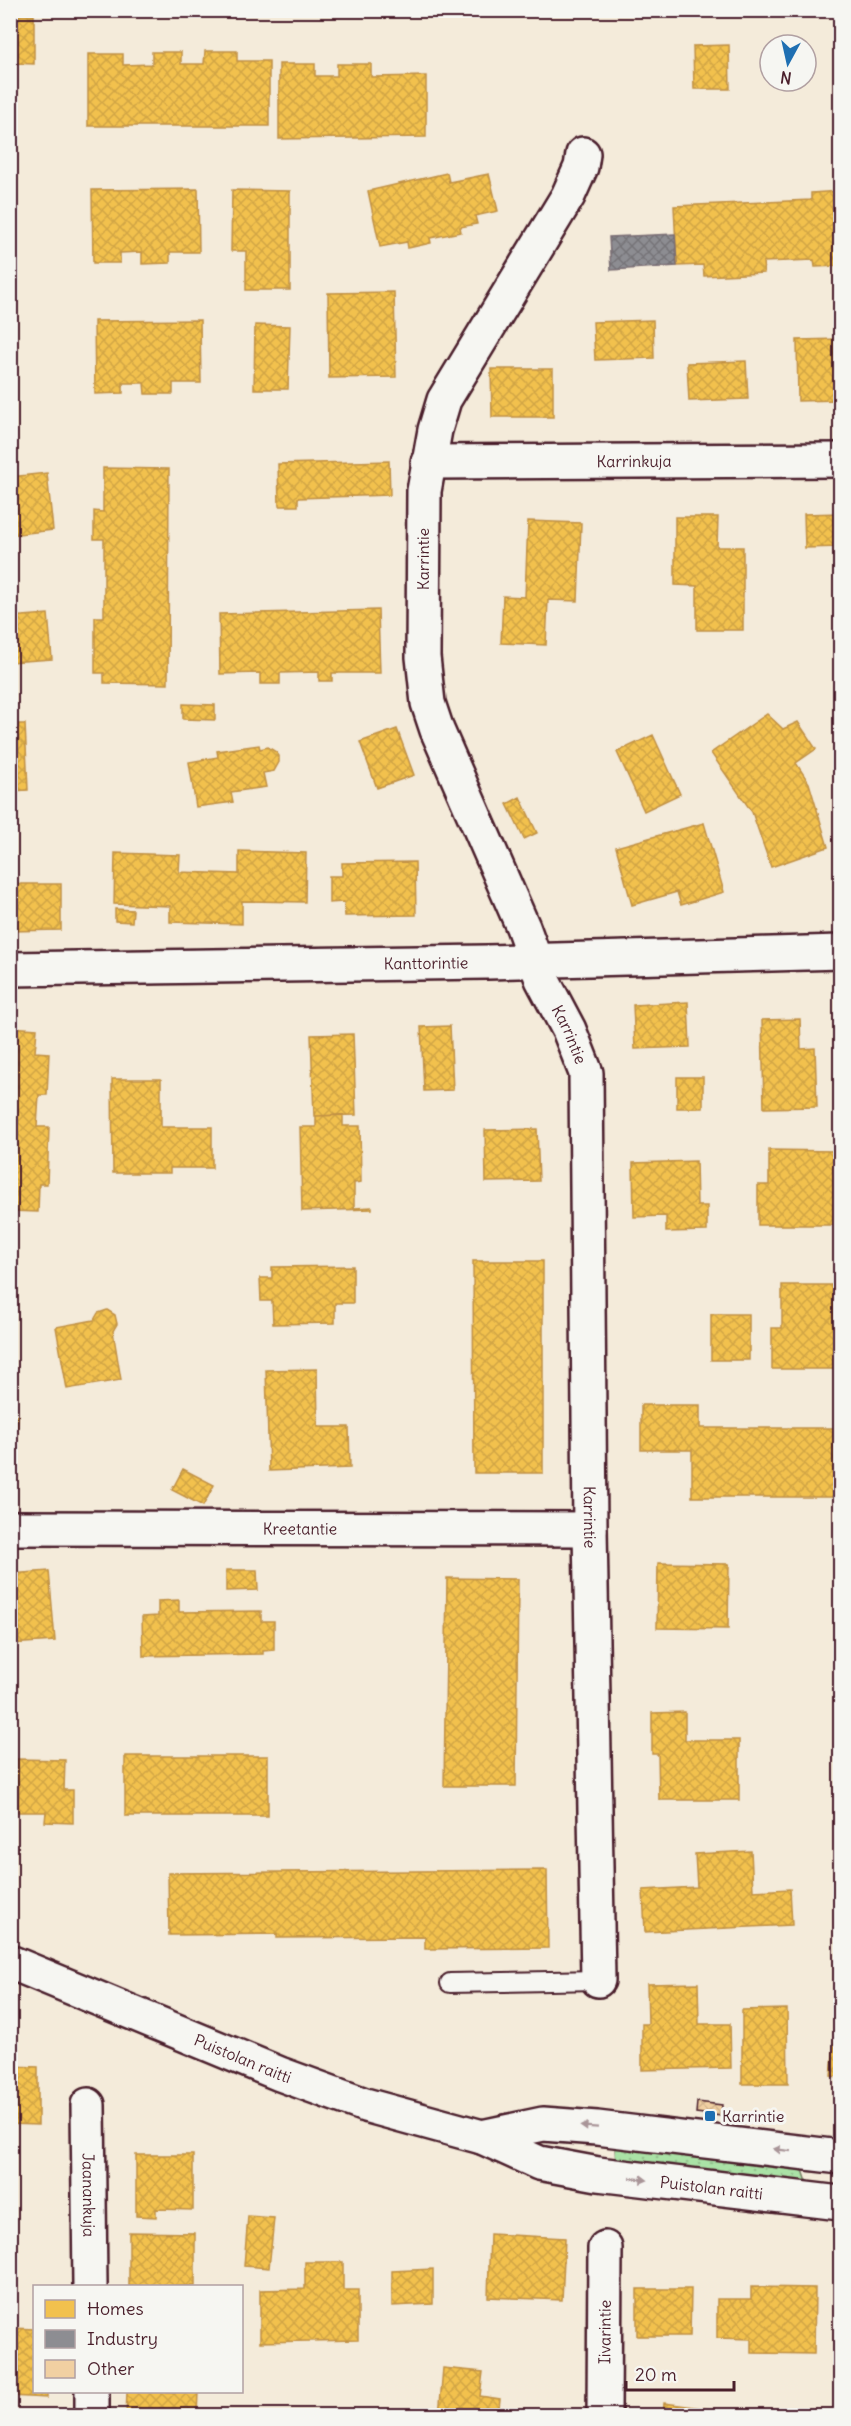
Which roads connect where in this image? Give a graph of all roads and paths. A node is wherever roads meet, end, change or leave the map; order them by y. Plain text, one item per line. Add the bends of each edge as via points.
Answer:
1 (583, 154) dead end
2 (840, 460) edge
3 (428, 462) junction
4 (840, 952) edge
5 (535, 959) junction
6 (10, 969) edge
7 (10, 1528) edge
8 (590, 1529) junction
9 (10, 1962) edge
10 (598, 1980) joint
11 (450, 1983) dead end
12 (88, 2105) dead end
13 (482, 2137) junction
14 (840, 2157) edge
15 (840, 2203) edge
16 (605, 2248) dead end
17 (90, 2285) edge
18 (92, 2393) edge
19 (92, 2415) edge
20 (604, 2415) edge

1 - 3 street, Karrintie via 568,196 444,400
2 - 3 street, Karrinkuja
3 - 5 street, Karrintie via 423,528 423,634 428,703
4 - 5 street, Kanttorintie
5 - 6 street, Kanttorintie
5 - 8 street, Karrintie via 586,1073
7 - 8 street, Kreetantie
8 - 10 street, Karrintie
9 - 13 street, Puistolan raitti via 280,2074 365,2105
10 - 11 lane
12 - 17 street, Jaanankuja
14 -> 13 street, Puistolan raitti via 543,2124
13 -> 15 street, Puistolan raitti via 539,2163 598,2174
16 - 20 street, Iivarintie
18 - 19 street

